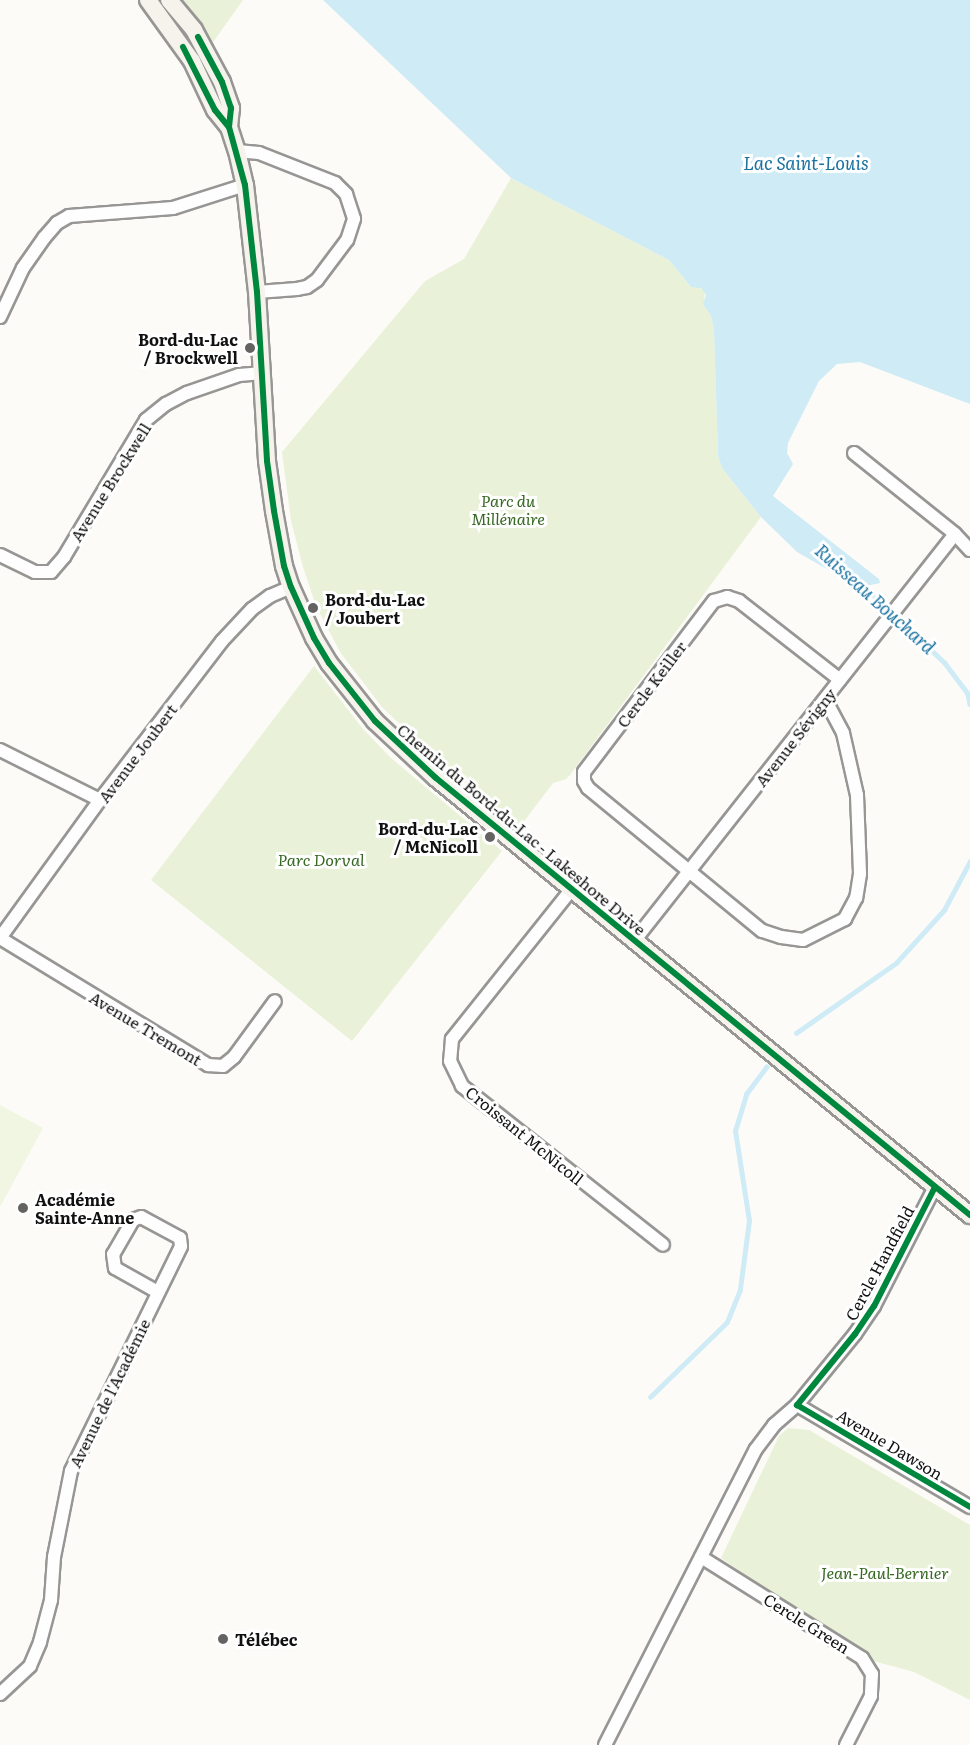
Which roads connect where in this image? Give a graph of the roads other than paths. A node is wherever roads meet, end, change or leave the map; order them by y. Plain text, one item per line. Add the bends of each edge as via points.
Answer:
1 (148, 0) edge
2 (169, 0) edge
3 (229, 127) junction
4 (237, 151) junction
5 (245, 185) junction
6 (257, 292) junction
7 (0, 317) edge
8 (262, 373) junction
9 (854, 453) dead end
10 (955, 534) junction
11 (970, 550) edge
12 (0, 555) edge
13 (291, 587) junction
14 (840, 680) junction
15 (825, 699) junction
16 (0, 750) edge
17 (100, 800) junction
18 (689, 871) junction
19 (571, 890) junction
20 (0, 938) edge
21 (634, 941) junction
22 (275, 1001) dead end
23 (935, 1187) junction
24 (970, 1215) edge
25 (663, 1245) dead end
26 (158, 1292) junction
27 (797, 1405) junction
28 (970, 1507) edge
29 (701, 1557) junction
30 (0, 1694) edge
31 (605, 1745) edge
32 (846, 1745) edge

1 - 3 street, Chemin du Bord-du-Lac - Lakeshore Drive via 192,61 215,110
2 - 3 street, Chemin du Bord-du-Lac - Lakeshore Drive via 194,30 222,82 231,108
3 - 4 street, Chemin du Bord-du-Lac - Lakeshore Drive
4 - 5 street, Chemin du Bord-du-Lac - Lakeshore Drive
4 - 6 street via 259,153 335,183 346,194 354,219 347,240 316,280 297,289
5 - 6 street, Chemin du Bord-du-Lac - Lakeshore Drive
5 - 7 street via 173,208 69,216 57,223 23,268
6 - 8 street, Chemin du Bord-du-Lac - Lakeshore Drive
8 - 12 street, Avenue Brockwell via 238,375 187,393 146,420 64,557 51,572 35,572
8 - 13 street, Chemin du Bord-du-Lac - Lakeshore Drive via 271,492
9 - 10 street
10 - 11 street
10 - 14 street, Avenue Sévigny
13 - 17 street, Avenue Joubert via 270,596 235,626
13 - 19 street, Chemin du Bord-du-Lac - Lakeshore Drive via 329,663 375,721 436,778
14 - 15 street, Avenue Sévigny
14 - 18 street, Cercle Keiller via 739,601 727,597 707,610 584,772 588,788
15 - 18 street, Avenue Sévigny
15 - 18 street via 843,732 856,795 860,874 856,898 845,919 803,940 781,937 762,931
16 - 17 street
17 - 20 street, Avenue Joubert
18 - 21 street, Avenue Sévigny
19 - 21 street, Chemin du Bord-du-Lac - Lakeshore Drive
19 - 25 street, Croissant McNicoll via 452,1039 450,1061 462,1086
20 - 22 street, Avenue Tremont via 208,1065 223,1066 234,1056
21 - 23 street, Chemin du Bord-du-Lac - Lakeshore Drive
23 - 24 street, Chemin du Bord-du-Lac - Lakeshore Drive
23 - 27 street, Cercle Handfield via 874,1306
26 - 26 street, Avenue de l'Académie via 181,1246 180,1238 141,1217 133,1220 113,1254 115,1268
26 - 30 street, Avenue de l'Académie via 71,1471 54,1557 51,1600 40,1642 30,1666
27 - 28 street, Avenue Dawson
27 - 29 street, Cercle Handfield via 774,1425 756,1449
29 - 31 street, Cercle Handfield
29 - 32 street, Cercle Green via 862,1658 872,1674 871,1696

